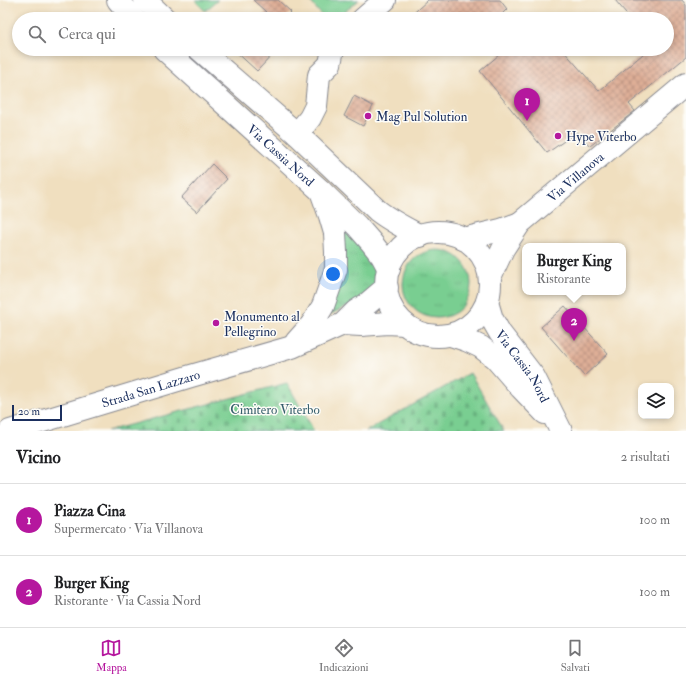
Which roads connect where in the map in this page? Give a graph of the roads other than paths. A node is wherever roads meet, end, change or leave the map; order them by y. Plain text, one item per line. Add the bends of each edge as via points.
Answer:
1 (118, 0) edge
2 (145, 0) edge
3 (386, 0) edge
4 (128, 12) edge
5 (158, 12) edge
6 (371, 12) edge
7 (172, 56) edge
8 (207, 56) edge
9 (332, 56) edge
10 (686, 84) edge
11 (297, 134) junction
12 (321, 191) junction
13 (520, 223) junction
14 (420, 236) junction
15 (463, 239) junction
16 (490, 277) junction
17 (388, 278) junction
18 (487, 302) junction
19 (343, 324) junction
20 (404, 324) junction
21 (451, 335) junction
22 (292, 347) junction
23 (560, 430) edge
24 (10, 431) edge

1 - 4 main road
2 - 5 main road
3 - 6 main road
7 - 12 main road, Via Cassia Nord
8 - 11 main road, Via Cassia Nord
9 - 11 main road via 330,64 319,75 316,106
10 - 13 main road, Via Villanova
11 - 14 main road, Via Cassia Nord via 378,211
12 - 17 main road, Via Cassia Nord via 357,226 382,256
12 - 22 main road via 335,233 336,269 323,306 312,324
13 - 15 main road, Via Villanova
13 - 16 main road, Via Villanova via 503,249
14 - 15 main road, Via Cassia Nord via 435,233
14 - 17 main road, Via Cassia Nord via 410,241 393,258
15 - 16 main road, Via Cassia Nord via 484,259
16 - 18 main road, Via Cassia Nord
17 - 19 main road, Strada San Lazzaro via 367,304 356,310
17 - 20 main road, Via Cassia Nord via 389,300
18 - 21 main road, Via Cassia Nord via 476,320
18 - 23 main road, Via Cassia Nord via 500,333 534,376
19 - 20 main road, Strada San Lazzaro
19 - 22 main road, Strada San Lazzaro
20 - 21 main road, Via Cassia Nord via 423,334
21 - 23 main road, Via Cassia Nord via 481,347 495,358
22 - 24 main road, Strada San Lazzaro

